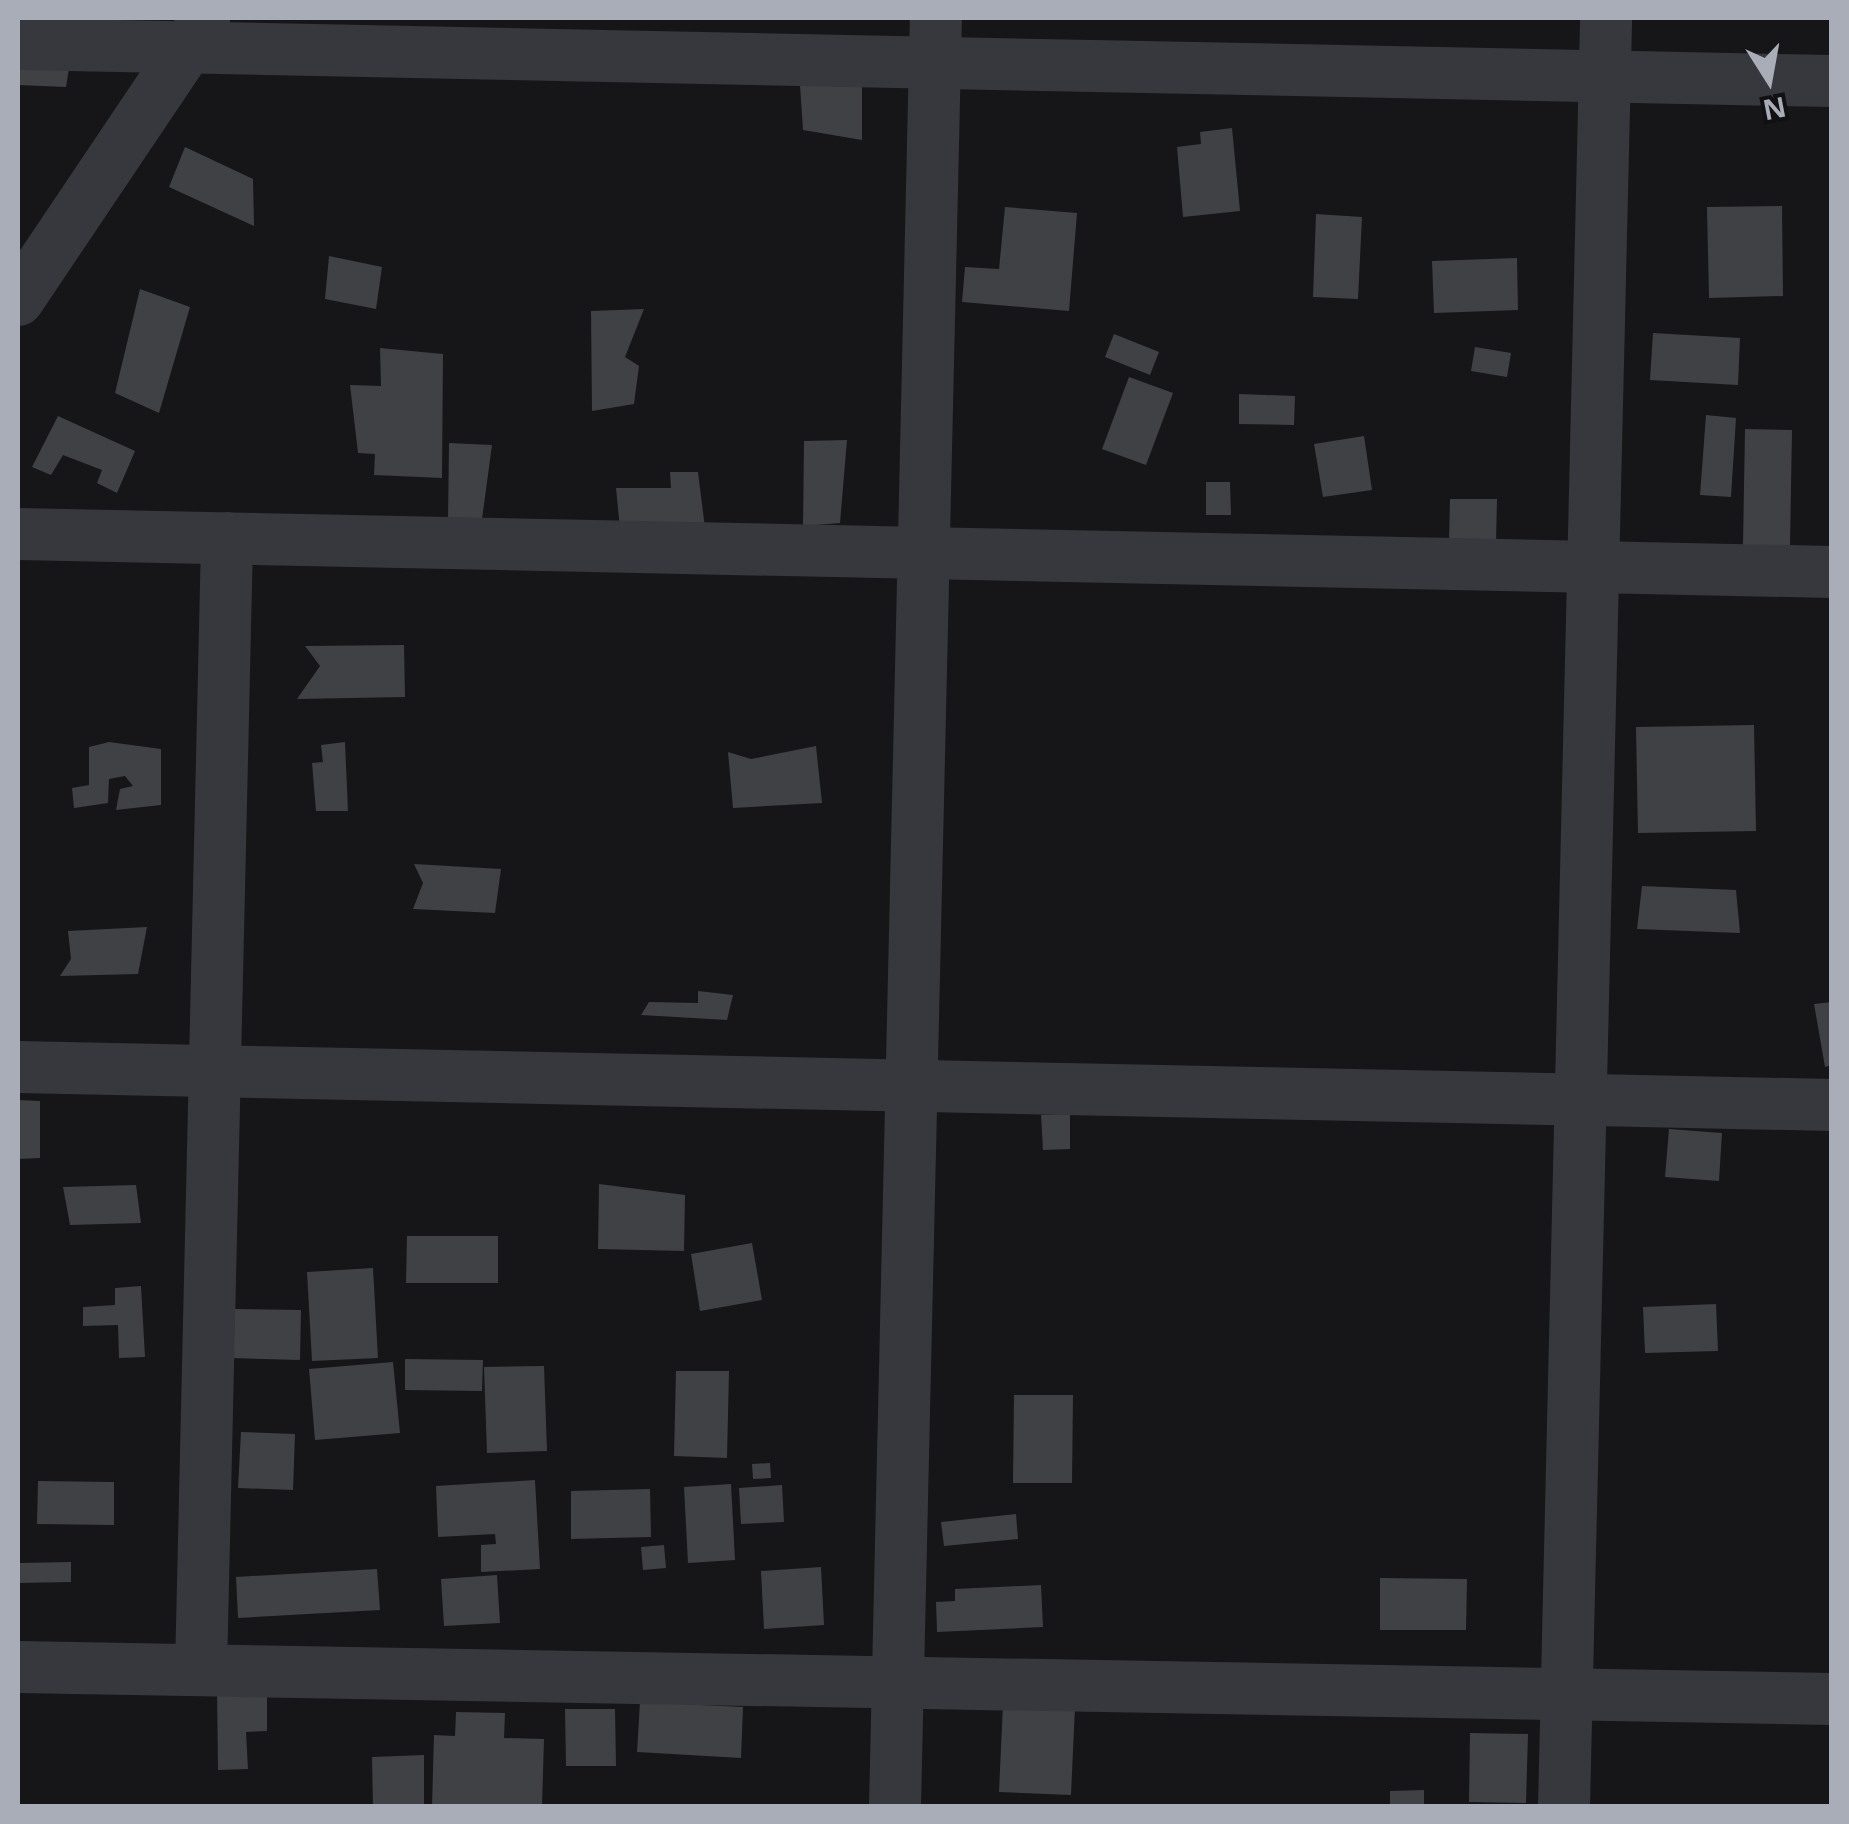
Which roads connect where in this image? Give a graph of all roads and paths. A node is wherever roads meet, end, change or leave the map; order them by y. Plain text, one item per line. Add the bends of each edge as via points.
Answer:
1 (1606, 18) edge
2 (200, 32) edge
3 (936, 40) edge
4 (18, 44) edge
5 (1604, 76) junction
6 (1832, 81) edge
7 (18, 300) edge
8 (18, 534) edge
9 (227, 538) junction
10 (924, 553) junction
11 (1593, 567) junction
12 (1832, 572) edge
13 (18, 1067) edge
14 (215, 1071) junction
15 (912, 1086) junction
16 (1580, 1100) junction
17 (1832, 1104) edge
18 (18, 1667) edge
19 (201, 1670) junction
20 (898, 1682) junction
21 (1567, 1694) junction
22 (1832, 1699) edge
23 (895, 1806) edge
24 (1564, 1806) edge

1 - 5 street
2 - 3 street
2 - 4 street
2 - 7 street
3 - 5 street
3 - 10 street
5 - 6 street
5 - 11 street
8 - 9 street
9 - 10 street
9 - 14 street
10 - 11 street
10 - 15 street
11 - 12 street
11 - 16 street
13 - 14 street
14 - 15 street
14 - 19 street
15 - 16 street
15 - 20 street
16 - 17 street
16 - 21 street
18 - 19 street
19 - 20 street
20 - 21 street
20 - 23 street
21 - 22 street
21 - 24 street

